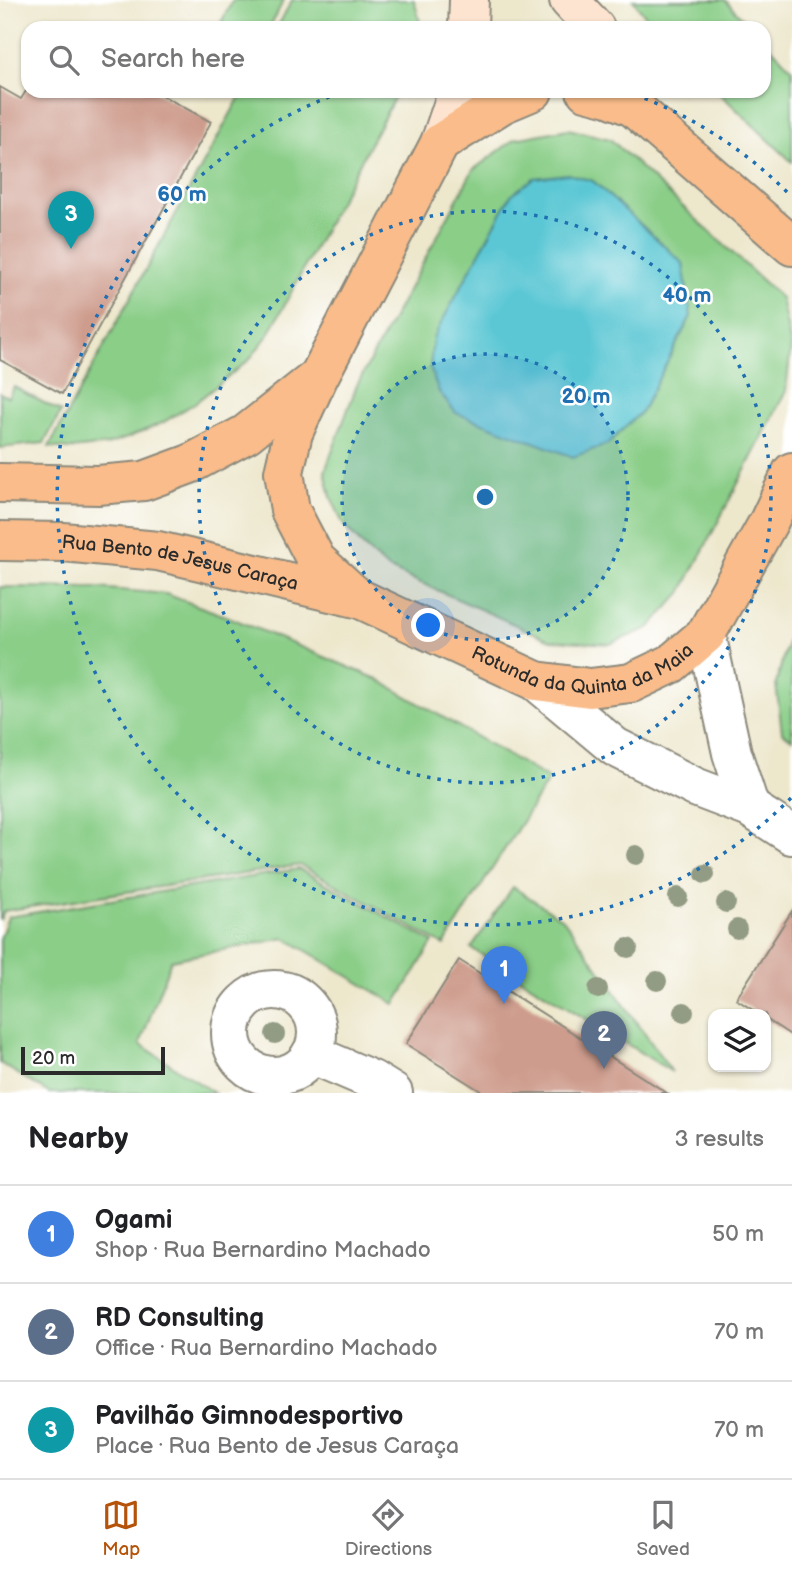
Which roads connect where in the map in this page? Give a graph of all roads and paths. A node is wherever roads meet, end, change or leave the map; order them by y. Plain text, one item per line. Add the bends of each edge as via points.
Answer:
1 (469, 0) edge
2 (569, 0) edge
3 (468, 21) edge
4 (588, 21) edge
5 (456, 98) edge
6 (516, 98) edge
7 (611, 98) edge
8 (644, 107) edge
9 (440, 144) junction
10 (792, 246) edge
11 (318, 378) junction
12 (792, 472) edge
13 (0, 483) edge
14 (780, 515) edge
15 (0, 541) edge
16 (358, 598) junction
17 (706, 634) junction
18 (536, 681) junction
19 (750, 808) junction
20 (792, 835) edge
21 (311, 1054) dead end
22 (393, 1093) edge

1 - 3 main road
2 - 4 main road
5 - 9 main road
6 - 9 main road, Rotunda da Quinta da Maia
7 - 8 main road
8 - 10 main road
9 - 11 main road, Rotunda da Quinta da Maia
11 - 13 main road via 246,434 190,464 145,481
11 - 16 main road, Rotunda da Quinta da Maia via 293,433 284,472 290,510 316,560
12 - 14 main road, Rotunda da Quinta da Maia
14 - 17 main road, Rotunda da Quinta da Maia
15 - 16 main road, Rua Bento de Jesus Caraça via 158,551
16 - 18 main road, Rotunda da Quinta da Maia
17 - 18 main road, Rotunda da Quinta da Maia via 671,664 631,684 590,688
17 - 19 street via 732,753
18 - 19 street via 615,747 695,787
19 - 20 street
21 - 22 street

